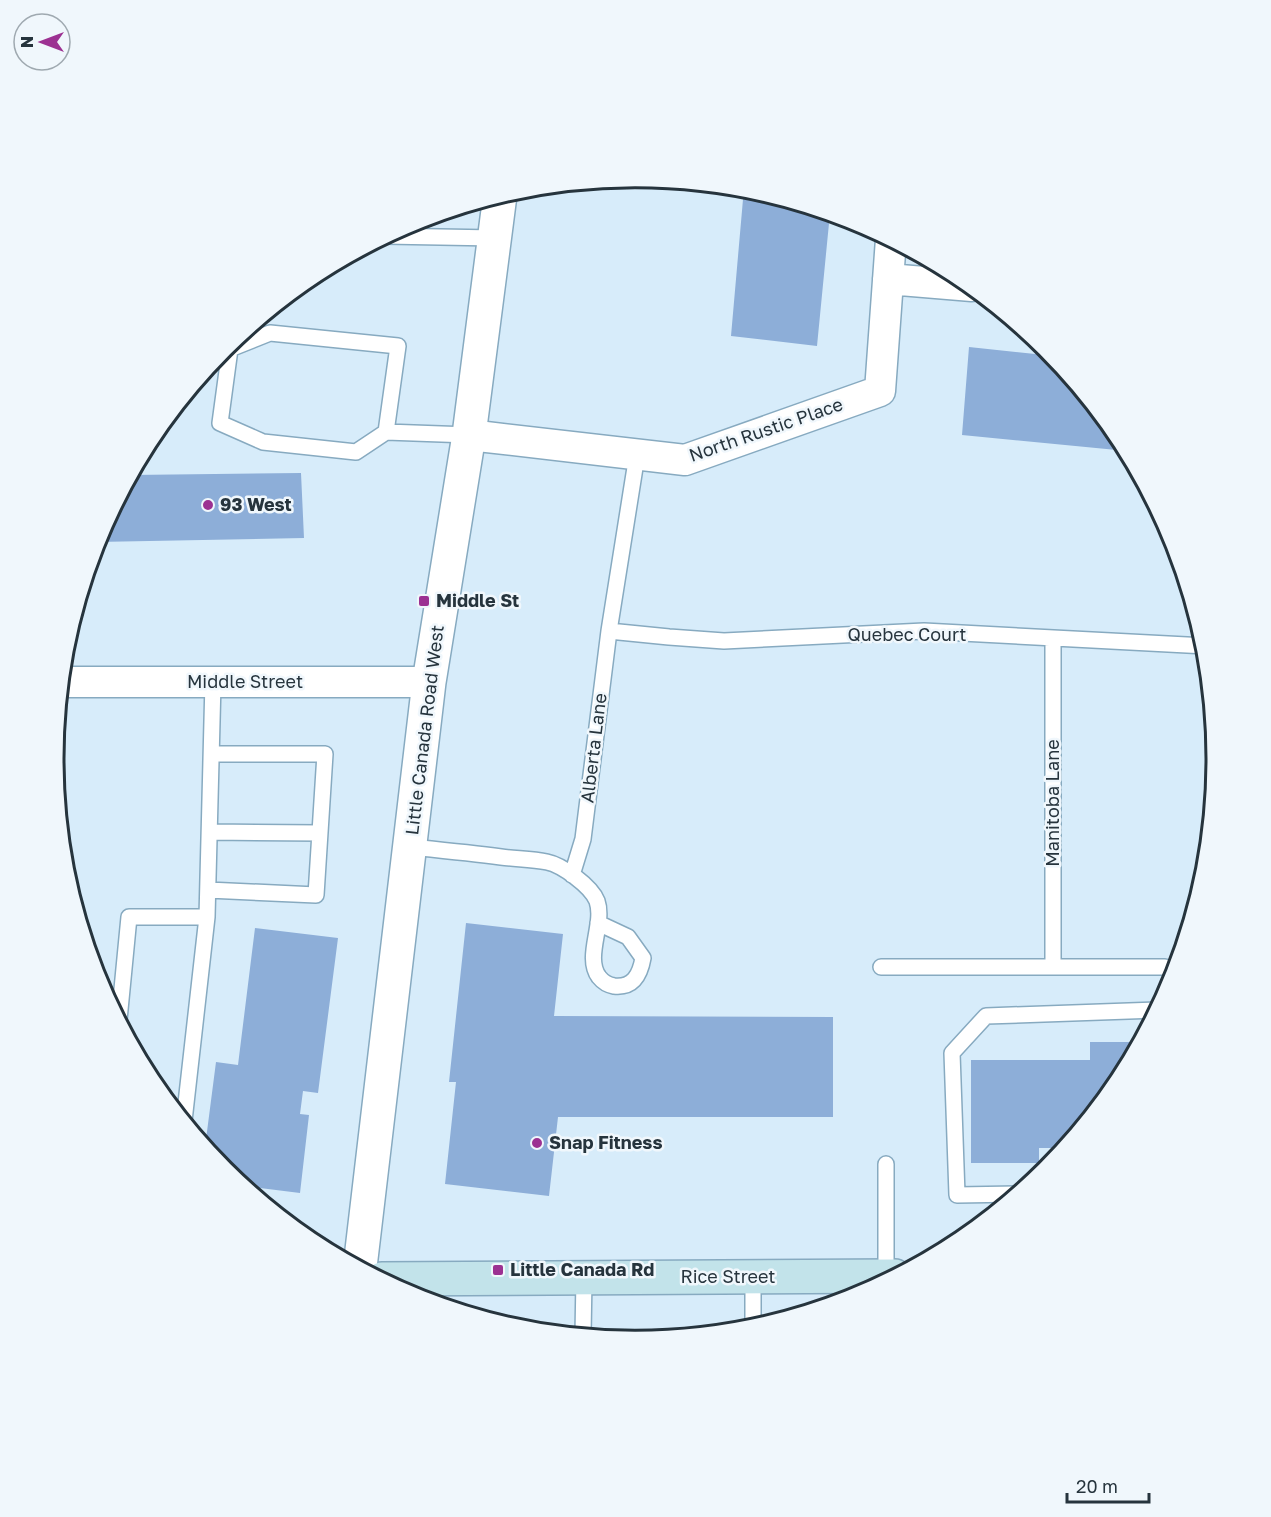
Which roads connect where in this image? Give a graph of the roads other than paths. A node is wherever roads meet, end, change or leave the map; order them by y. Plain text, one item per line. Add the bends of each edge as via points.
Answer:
1 (499, 204) edge
2 (409, 235) edge
3 (495, 238) junction
4 (890, 247) edge
5 (888, 279) junction
6 (954, 284) edge
7 (244, 343) edge
8 (229, 358) edge
9 (386, 432) junction
10 (469, 435) junction
11 (637, 456) junction
12 (609, 631) junction
13 (1053, 639) junction
14 (1196, 646) edge
15 (69, 682) edge
16 (213, 682) junction
17 (429, 682) junction
18 (212, 754) junction
19 (210, 832) junction
20 (320, 833) junction
21 (410, 847) junction
22 (572, 874) junction
23 (208, 890) junction
24 (207, 917) junction
25 (598, 924) dead end
26 (881, 967) dead end
27 (1053, 967) junction
28 (1165, 967) dead end
29 (120, 1005) edge
30 (1148, 1011) edge
31 (185, 1110) edge
32 (886, 1164) dead end
33 (1004, 1194) edge
34 (361, 1259) edge
35 (890, 1270) edge
36 (876, 1276) edge
37 (753, 1277) junction
38 (584, 1278) junction
39 (401, 1279) edge
40 (753, 1318) edge
41 (583, 1327) edge

1 - 3 street, Little Canada Road West
2 - 3 lane
3 - 10 street, Little Canada Road West
4 - 5 street, North Rustic Place
5 - 6 street
5 - 11 street, North Rustic Place via 880,390 685,460
7 - 9 lane via 270,333 398,346
8 - 9 lane via 220,423 263,442 356,452
9 - 10 lane
10 - 11 street, North Rustic Place
10 - 17 street, Little Canada Road West
11 - 12 lane, Alberta Lane
12 - 13 lane, Quebec Court via 724,641 924,631
12 - 22 lane, Alberta Lane via 583,839
13 - 14 lane, Quebec Court
13 - 27 lane, Manitoba Lane
15 - 16 street, Middle Street
16 - 17 street, Middle Street
16 - 18 lane
17 - 21 street, Little Canada Road West
18 - 19 lane
18 - 20 lane via 325,754
19 - 20 lane
19 - 23 lane
20 - 23 lane via 316,895
21 - 22 lane via 549,862
21 - 34 street, Little Canada Road West
22 - 25 lane via 597,901
23 - 24 lane
24 - 29 lane via 129,917
24 - 31 lane
26 - 27 lane
27 - 28 lane
30 - 33 lane via 986,1016 952,1053 957,1195
32 - 35 lane
36 - 37 main road, Rice Street
37 - 38 main road, Rice Street
37 - 40 lane
38 - 39 main road, Rice Street
38 - 41 lane

